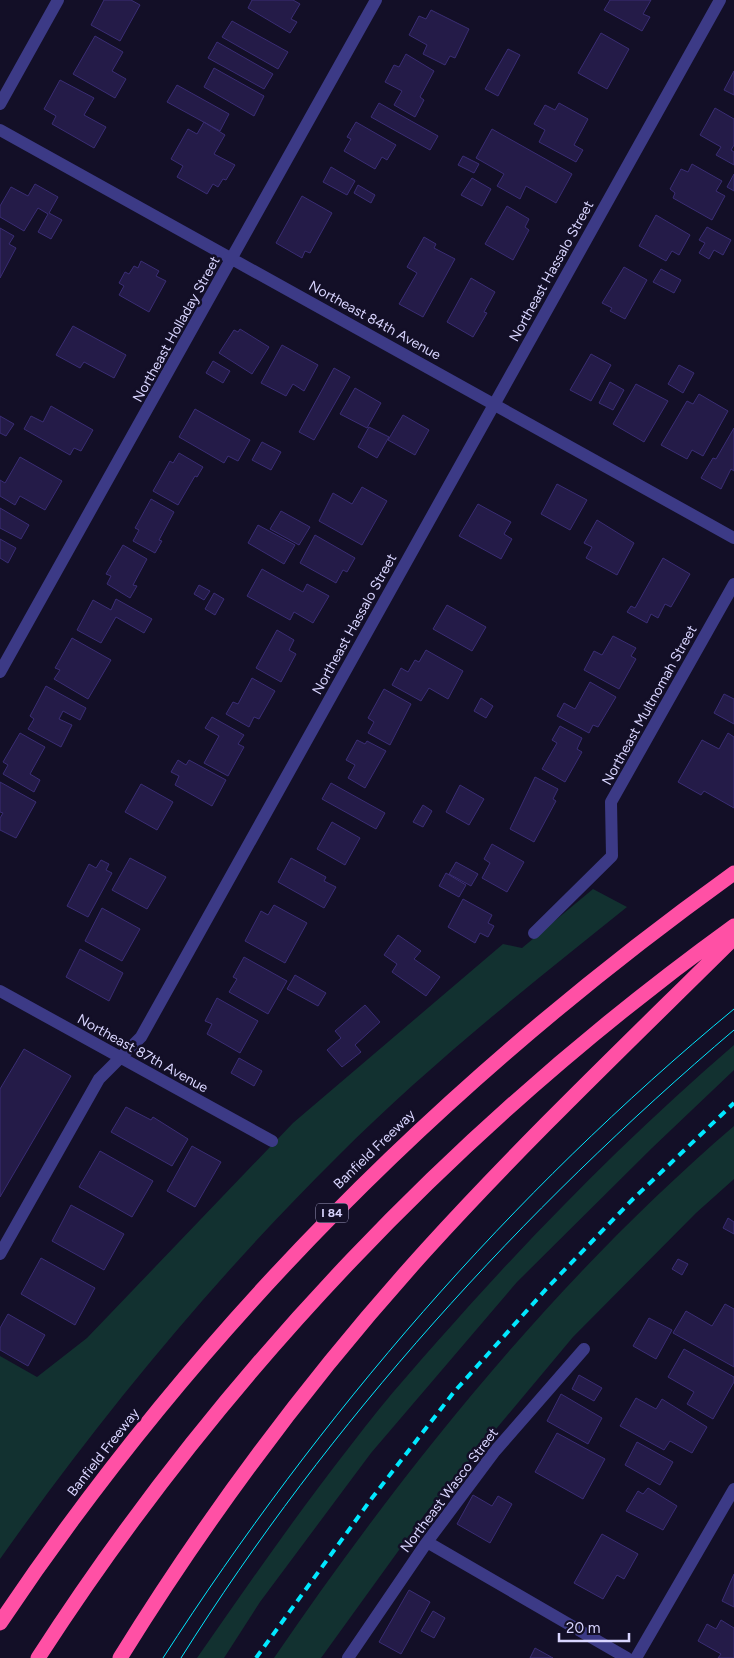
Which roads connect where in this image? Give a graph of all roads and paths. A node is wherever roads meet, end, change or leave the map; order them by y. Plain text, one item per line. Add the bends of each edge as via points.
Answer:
1 (58, 0) edge
2 (376, 0) edge
3 (720, 0) edge
4 (0, 104) edge
5 (0, 130) edge
6 (233, 258) junction
7 (494, 403) junction
8 (734, 538) edge
9 (734, 584) edge
10 (0, 672) edge
11 (734, 873) edge
12 (734, 926) edge
13 (534, 933) dead end
14 (734, 938) edge
15 (0, 991) edge
16 (120, 1058) junction
17 (272, 1142) dead end
18 (0, 1254) edge
19 (584, 1349) dead end
20 (734, 1489) edge
21 (427, 1542) junction
22 (0, 1623) edge
23 (38, 1658) edge
24 (120, 1658) edge
25 (348, 1658) edge
26 (627, 1658) edge
27 (636, 1658) edge

1 - 4 street
2 - 6 street, Northeast Holladay Street
3 - 7 street, Northeast Hassalo Street
5 - 6 street, Northeast 84th Avenue
6 - 7 street, Northeast 84th Avenue
6 - 10 street, Northeast Holladay Street
7 - 8 street, Northeast 84th Avenue
7 - 16 street, Northeast Hassalo Street via 141,1037
9 - 13 street, Northeast Multnomah Street via 611,802 612,856
11 - 22 highway, Banfield Freeway / I 84 via 624,954 496,1060 411,1136 302,1244 216,1339 127,1446
12 - 23 highway via 650,989 517,1100 447,1163 346,1266 274,1344 172,1467 114,1545
14 - 24 highway via 510,1160 370,1314 219,1508
15 - 16 street, Northeast 87th Avenue
16 - 17 street, Northeast 87th Avenue
16 - 18 street, Northeast Hassalo Street via 99,1079
19 - 21 street, Northeast Wasco Street via 495,1451
20 - 27 street
21 - 25 street, Northeast Wasco Street
21 - 26 street

